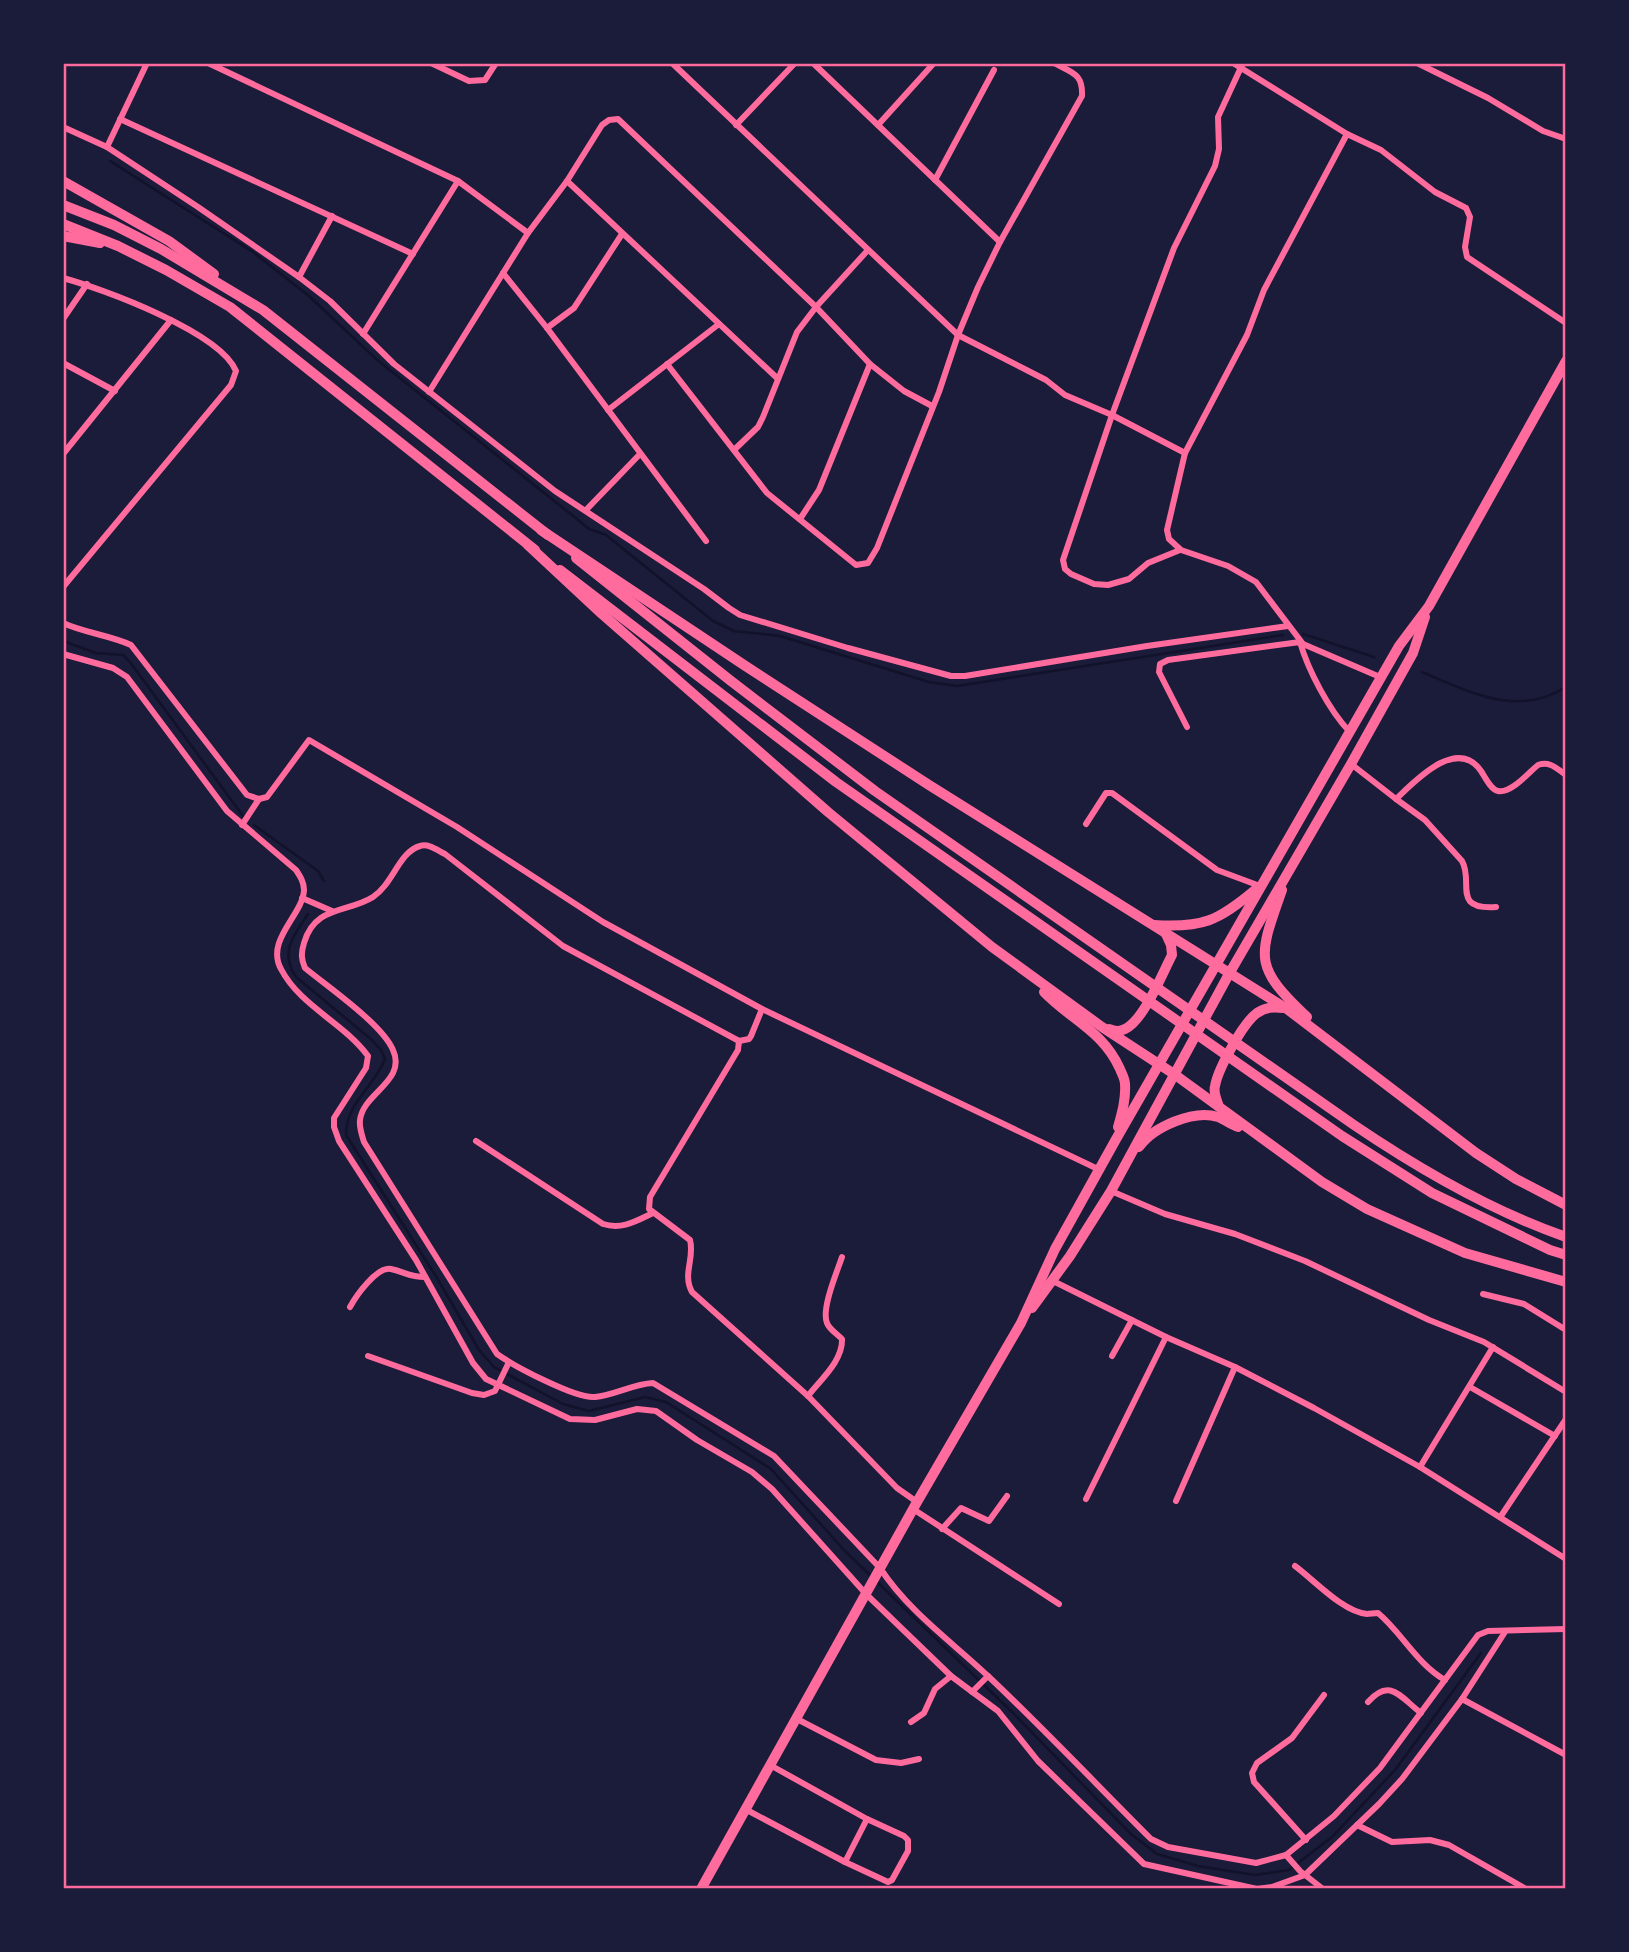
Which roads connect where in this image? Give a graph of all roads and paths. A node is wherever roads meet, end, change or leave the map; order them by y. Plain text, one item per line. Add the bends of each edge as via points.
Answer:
1 (147, 63) edge
2 (208, 63) edge
3 (431, 63) edge
4 (496, 63) edge
5 (672, 63) edge
6 (795, 63) edge
7 (813, 63) edge
8 (934, 63) edge
9 (1054, 63) edge
10 (1233, 63) edge
11 (1417, 63) edge
12 (1241, 65) edge
13 (994, 70) dead end
14 (120, 119) junction
15 (736, 125) junction
16 (878, 125) junction
17 (63, 127) edge
18 (1347, 134) junction
19 (1566, 139) edge
20 (107, 147) junction
21 (935, 180) junction
22 (63, 181) edge
23 (458, 181) junction
24 (567, 181) junction
25 (63, 205) edge
26 (332, 216) junction
27 (63, 223) edge
28 (528, 233) junction
29 (622, 234) junction
30 (63, 236) edge
31 (1000, 242) junction
32 (118, 246) junction
33 (867, 250) junction
34 (413, 254) junction
35 (503, 273) junction
36 (299, 276) junction
37 (63, 278) edge
38 (87, 284) junction
39 (816, 307) junction
40 (263, 310) junction
41 (63, 319) edge
42 (171, 320) junction
43 (1566, 323) edge
44 (719, 324) junction
45 (547, 328) junction
46 (363, 334) junction
47 (958, 335) junction
48 (1566, 361) edge
49 (63, 363) edge
50 (870, 363) junction
51 (667, 364) junction
52 (778, 377) junction
53 (115, 391) junction
54 (429, 392) junction
55 (932, 406) junction
56 (608, 410) junction
57 (1112, 415) junction
58 (734, 450) junction
59 (1185, 453) junction
60 (63, 454) edge
61 (640, 454) junction
62 (586, 510) junction
63 (800, 519) junction
64 (541, 530) junction
65 (706, 541) dead end
66 (528, 545) junction
67 (1180, 550) junction
68 (63, 587) edge
69 (1429, 606) junction
70 (63, 623) edge
71 (1288, 626) junction
72 (1300, 642) junction
73 (63, 654) edge
74 (1380, 677) junction
75 (1187, 727) dead end
76 (1349, 731) junction
77 (1352, 764) junction
78 (1566, 775) edge
79 (259, 799) junction
80 (1396, 799) junction
81 (1086, 824) dead end
82 (242, 825) junction
83 (1291, 866) junction
84 (1260, 886) junction
85 (302, 898) junction
86 (1496, 907) dead end
87 (332, 911) junction
88 (1154, 925) junction
89 (1165, 933) junction
90 (1214, 965) junction
91 (1229, 974) junction
92 (1028, 975) junction
93 (1287, 1009) junction
94 (761, 1011) junction
95 (1102, 1027) junction
96 (1320, 1032) junction
97 (739, 1041) junction
98 (1158, 1064) junction
99 (1174, 1074) junction
100 (1219, 1108) junction
101 (477, 1141) dead end
102 (1115, 1141) junction
103 (1275, 1148) junction
104 (1100, 1170) junction
105 (1119, 1176) junction
106 (1111, 1191) junction
107 (1566, 1205) edge
108 (653, 1213) junction
109 (1566, 1237) edge
110 (1566, 1255) edge
111 (842, 1257) dead end
112 (425, 1277) junction
113 (1053, 1280) junction
114 (1566, 1282) edge
115 (1483, 1294) dead end
116 (350, 1307) dead end
117 (1132, 1320) junction
118 (1021, 1322) junction
119 (1566, 1330) edge
120 (1166, 1337) junction
121 (1493, 1348) junction
122 (368, 1356) dead end
123 (1112, 1356) dead end
124 (508, 1365) junction
125 (1235, 1367) junction
126 (499, 1384) junction
127 (1470, 1387) junction
128 (1566, 1392) edge
129 (808, 1396) junction
130 (1566, 1419) edge
131 (1555, 1436) junction
132 (1420, 1467) junction
133 (1007, 1496) dead end
134 (1086, 1499) dead end
135 (1176, 1501) dead end
136 (915, 1506) junction
137 (1500, 1516) junction
138 (942, 1529) junction
139 (1566, 1559) edge
140 (1295, 1566) dead end
141 (879, 1570) junction
142 (868, 1590) junction
143 (1059, 1604) dead end
144 (1566, 1629) edge
145 (1505, 1632) junction
146 (951, 1676) junction
147 (986, 1677) junction
148 (1446, 1680) junction
149 (974, 1690) junction
150 (1324, 1695) dead end
151 (1462, 1699) junction
152 (1368, 1702) dead end
153 (1421, 1713) junction
154 (797, 1719) junction
155 (911, 1722) dead end
156 (1566, 1755) edge
157 (919, 1759) dead end
158 (770, 1765) junction
159 (745, 1810) junction
160 (867, 1819) junction
161 (1357, 1825) junction
162 (1306, 1840) junction
163 (1288, 1857) junction
164 (845, 1862) junction
165 (1303, 1873) junction
166 (703, 1888) edge
167 (1323, 1889) edge
168 (1526, 1889) edge

1 - 14 street
2 - 23 street
3 - 4 street via 469,81 485,80
5 - 15 street
6 - 15 street
7 - 16 street
8 - 16 street
9 - 31 street via 1078,76 1082,96
10 - 12 street
11 - 19 street
12 - 18 street
12 - 57 street via 1217,117 1215,166 1174,248
13 - 21 street
14 - 20 street
14 - 26 street
15 - 33 street
16 - 21 street
17 - 20 street
18 - 43 street via 1381,150 1435,192 1466,208 1470,217 1467,257
18 - 59 street
20 - 36 street
21 - 31 street
22 - 40 main road via 169,241
23 - 28 street
23 - 34 street
24 - 28 street
24 - 29 street
24 - 39 street via 602,125 618,120
25 - 40 main road via 161,249
26 - 34 street
26 - 36 street
27 - 32 main road
28 - 35 street
29 - 44 street
29 - 45 street via 574,308
30 - 32 main road
31 - 47 street
32 - 66 main road via 230,306
33 - 39 street
33 - 47 street
34 - 46 street
35 - 45 street
35 - 54 street
36 - 46 street
37 - 38 street
38 - 41 street
38 - 42 street
39 - 50 street
39 - 52 street via 797,332
40 - 64 main road
42 - 53 street
42 - 68 street via 210,342 233,364 235,378
44 - 51 street
44 - 52 street
45 - 56 street
46 - 54 street
47 - 55 street
47 - 57 street via 1046,380 1065,395
48 - 69 main road
49 - 53 street
50 - 55 street via 904,391
50 - 63 street via 819,489
51 - 56 street
51 - 58 street
52 - 58 street via 758,427
53 - 60 street
54 - 62 street
55 - 63 street via 868,564 856,565
56 - 61 street
57 - 59 street
57 - 67 street via 1064,552 1065,569 1094,584 1118,583 1148,563
58 - 63 street via 767,493
59 - 67 street via 1167,530
61 - 62 street
61 - 65 street
62 - 71 street via 740,615 951,676
64 - 88 main road via 778,688
64 - 109 main road via 875,791 1396,1153 1494,1206
66 - 92 main road via 818,803
66 - 110 main road via 836,782 1362,1149 1432,1193
67 - 71 street via 1228,566 1256,582
69 - 74 main road
69 - 77 main road via 1413,653
70 - 79 street via 131,645 242,789
71 - 72 street
72 - 74 street
72 - 75 street via 1160,664 1159,672
72 - 76 street via 1338,719
73 - 82 street via 113,668 127,677
74 - 76 main road
76 - 84 main road
77 - 80 street
77 - 83 main road
78 - 80 street via 1544,763 1500,792 1477,765 1466,758 1449,759 1426,771
79 - 82 street
79 - 94 street via 267,797 309,740 457,827 603,922
80 - 86 street via 1425,820 1462,861 1469,900 1481,908
81 - 84 street via 1107,793 1112,793 1217,870
82 - 85 street via 296,870 304,888
83 - 91 main road
83 - 96 main road via 1267,932 1264,955 1270,978
84 - 88 main road via 1219,918 1192,926
84 - 90 main road
85 - 87 street
85 - 112 street via 280,940 279,968 298,992 368,1056 366,1068 334,1118 334,1127
87 - 97 street via 372,897 390,881 405,855 426,845 445,854 563,946
87 - 124 street via 319,919 306,937 301,960 374,1025 395,1054 391,1077 360,1118 364,1142 479,1328
88 - 89 main road
89 - 90 main road
89 - 95 main road via 1172,955 1139,1017 1118,1032
90 - 91 main road
90 - 98 main road
91 - 93 main road
91 - 99 main road
92 - 95 main road
92 - 102 main road via 1112,1051 1125,1081
93 - 96 main road
93 - 100 main road via 1272,1006 1249,1022 1222,1065 1215,1086
94 - 97 street via 749,1039
94 - 104 street
95 - 98 main road
96 - 107 main road via 1476,1153
97 - 108 street via 738,1050 650,1197 648,1206
98 - 99 main road
98 - 102 main road
99 - 100 main road
99 - 105 main road
100 - 103 main road
101 - 108 street via 603,1224 618,1227
102 - 104 main road
103 - 105 main road via 1216,1116 1192,1117 1167,1124 1143,1143
103 - 114 main road via 1367,1209 1410,1229 1465,1253
104 - 118 main road
105 - 106 main road
106 - 113 main road
106 - 121 street via 1164,1214 1305,1261
108 - 129 street via 690,1240 687,1283 692,1292
111 - 129 street via 826,1317 827,1325 842,1339 842,1348
112 - 116 street via 384,1270 360,1290
112 - 126 street via 473,1363 486,1379
113 - 117 street
113 - 118 main road
115 - 119 street via 1524,1304
117 - 120 street
117 - 123 street
118 - 136 main road
120 - 125 street
120 - 134 street
121 - 127 street
121 - 128 street
122 - 126 street via 472,1394 495,1391
124 - 126 street
124 - 141 street via 594,1398 643,1383 665,1388 774,1456
125 - 132 street
125 - 135 street
126 - 142 street via 570,1419 595,1420 637,1409 656,1411 760,1478
127 - 131 street
127 - 132 street
129 - 136 street
130 - 131 street
131 - 137 street
132 - 137 street
133 - 138 street via 989,1521 961,1508
136 - 138 street
136 - 141 main road
137 - 139 street
138 - 143 street
140 - 148 street via 1332,1600 1366,1614 1378,1613
141 - 142 main road
141 - 147 street
142 - 146 street
142 - 154 main road
144 - 145 street
145 - 148 street via 1478,1635
145 - 151 street
146 - 149 street
146 - 155 street via 935,1689 925,1713
147 - 149 street
147 - 163 street via 1151,1839 1168,1847 1256,1863
148 - 153 street
149 - 165 street via 998,1710 1038,1761 1144,1864 1257,1889
150 - 162 street via 1292,1738 1257,1763 1252,1773 1254,1782
151 - 156 street
151 - 161 street via 1402,1779
152 - 153 street via 1384,1689
153 - 162 street via 1380,1768
154 - 157 street via 876,1760 901,1763
154 - 158 main road
158 - 159 main road
158 - 160 street
159 - 164 street
159 - 166 main road
160 - 164 street
160 - 164 street via 904,1836 908,1851 888,1882
161 - 165 street
161 - 168 street via 1392,1843 1430,1840 1449,1845
162 - 163 street
163 - 165 street
165 - 167 street

